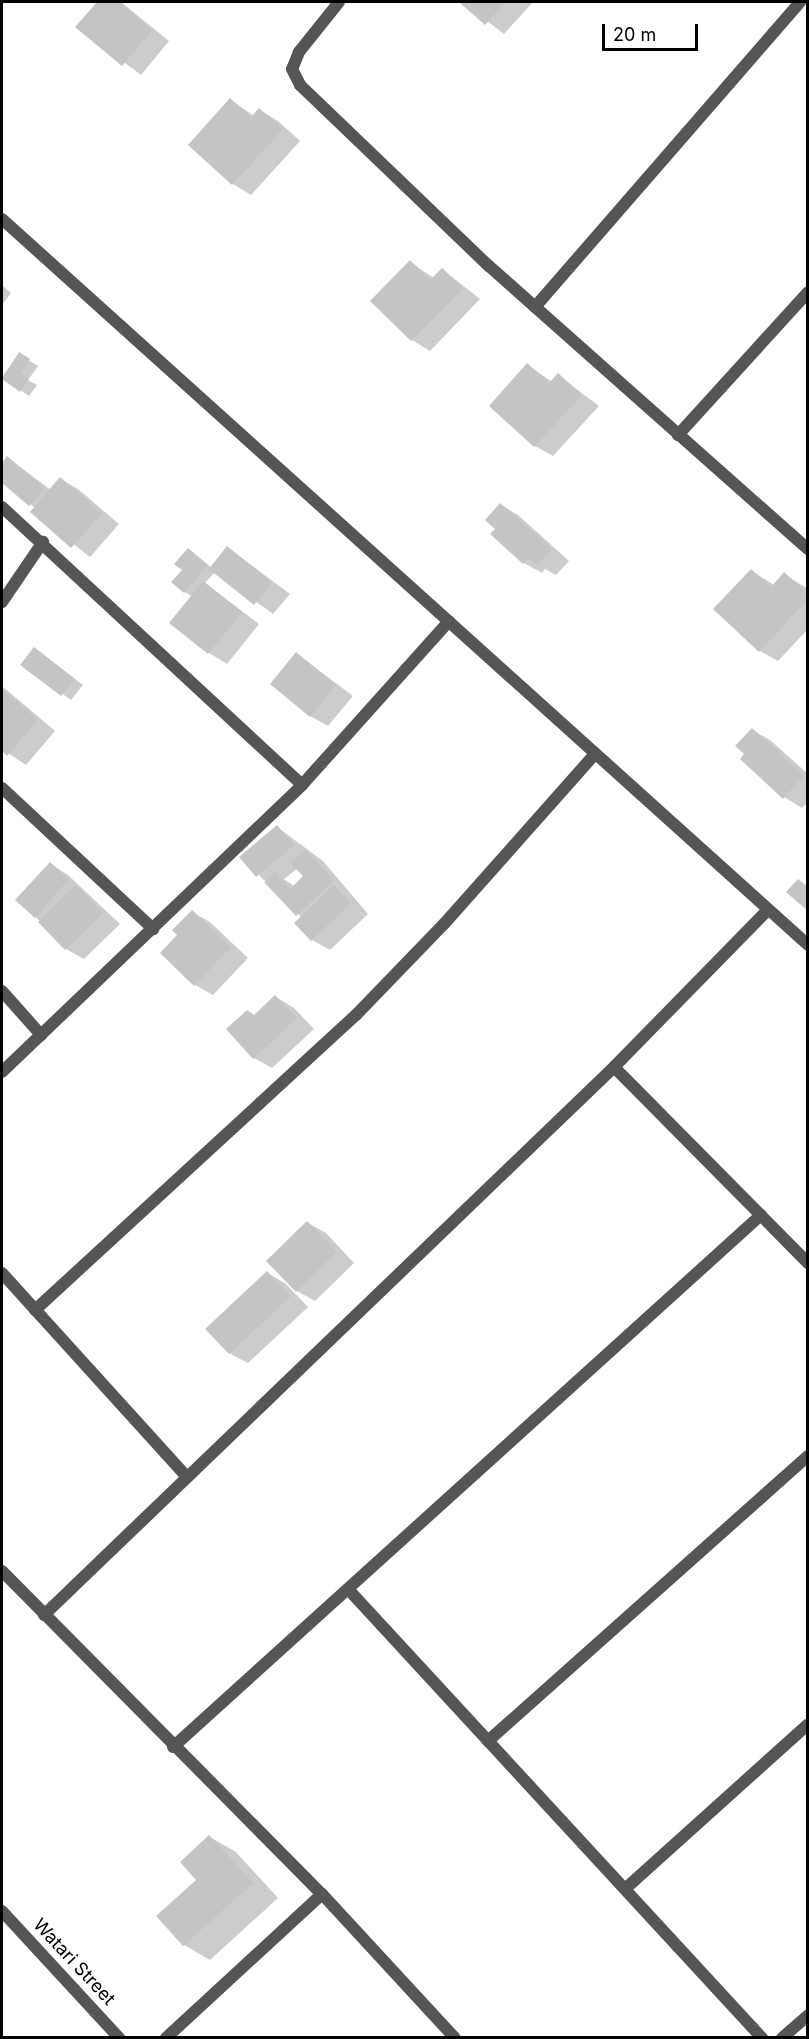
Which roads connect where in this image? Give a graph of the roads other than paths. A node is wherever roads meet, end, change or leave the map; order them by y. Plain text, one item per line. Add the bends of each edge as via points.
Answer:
1 (339, 2) edge
2 (800, 2) edge
3 (2, 219) edge
4 (807, 292) edge
5 (535, 307) junction
6 (678, 435) junction
7 (2, 507) edge
8 (43, 542) junction
9 (807, 549) edge
10 (2, 602) edge
11 (449, 621) junction
12 (594, 755) junction
13 (302, 785) junction
14 (2, 788) edge
15 (767, 911) junction
16 (153, 929) junction
17 (807, 945) edge
18 (2, 991) edge
19 (41, 1035) junction
20 (614, 1067) junction
21 (2, 1072) edge
22 (761, 1215) junction
23 (807, 1263) edge
24 (2, 1273) edge
25 (35, 1310) junction
26 (807, 1456) edge
27 (187, 1477) junction
28 (2, 1571) edge
29 (348, 1589) junction
30 (44, 1615) junction
31 (807, 1724) edge
32 (489, 1741) junction
33 (173, 1747) junction
34 (625, 1889) junction
35 (322, 1894) junction
36 (2, 1911) edge
37 (807, 2014) edge
38 (119, 2037) edge
39 (166, 2037) edge
40 (455, 2037) edge
41 (762, 2037) edge
42 (782, 2037) edge

1 - 5 street via 298,52 292,69 300,86
2 - 5 street
3 - 11 street
4 - 6 street
5 - 6 street
6 - 9 street
7 - 8 street
8 - 10 street
8 - 13 street
11 - 12 street
11 - 13 street
12 - 15 street
12 - 25 street via 444,924 356,1015
13 - 16 street
14 - 16 street
15 - 17 street
15 - 20 street
16 - 19 street
18 - 19 street
19 - 21 street
20 - 22 street
20 - 27 street
22 - 23 street
22 - 29 street
24 - 25 street
25 - 27 street
26 - 32 street
27 - 30 street
28 - 30 street
29 - 32 street
29 - 33 street
30 - 33 street
31 - 34 street
32 - 34 street
33 - 35 street
34 - 41 street
35 - 39 street
35 - 40 street
36 - 38 street, Watari Street
37 - 42 street

